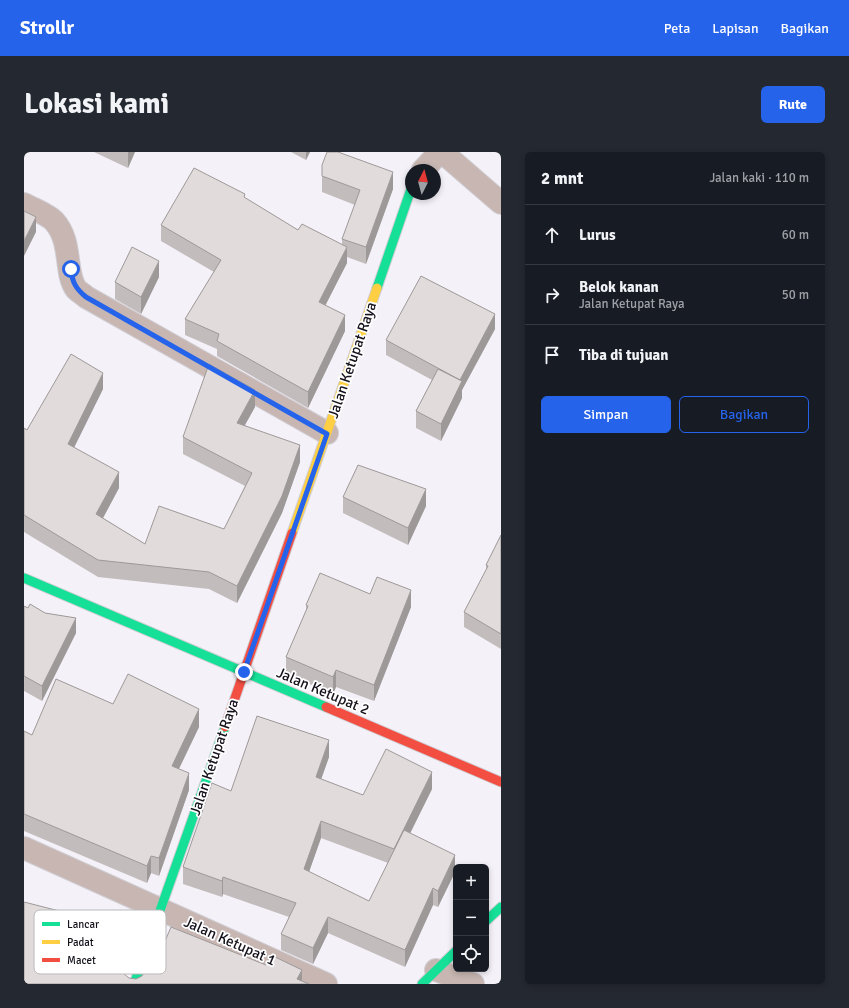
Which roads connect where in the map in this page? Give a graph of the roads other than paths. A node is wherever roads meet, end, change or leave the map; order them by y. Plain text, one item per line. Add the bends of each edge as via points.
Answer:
1 (441, 152) edge
2 (429, 164) edge
3 (407, 200) edge
4 (501, 203) edge
5 (24, 204) edge
6 (327, 434) junction
7 (24, 578) edge
8 (244, 672) junction
9 (501, 782) edge
10 (24, 848) edge
11 (501, 907) edge
12 (160, 910) joint
13 (166, 913) edge
14 (489, 918) edge
15 (453, 954) edge
16 (138, 974) edge
17 (429, 977) edge
18 (134, 984) edge
19 (326, 984) edge
20 (473, 984) edge

1 - 2 street
1 - 4 street
3 - 6 street, Jalan Ketupat Raya
5 - 6 street via 53,220 60,229 69,256 72,279 77,290 86,297
6 - 8 street, Jalan Ketupat Raya
7 - 8 street, Jalan Ketupat 2
8 - 9 street, Jalan Ketupat 2
8 - 12 street, Jalan Ketupat Raya
10 - 12 street, Jalan Ketupat 1
11 - 14 street
13 - 19 street, Jalan Ketupat 1
15 - 17 street
16 - 18 street, Jalan Ketupat Raya
17 - 20 street

